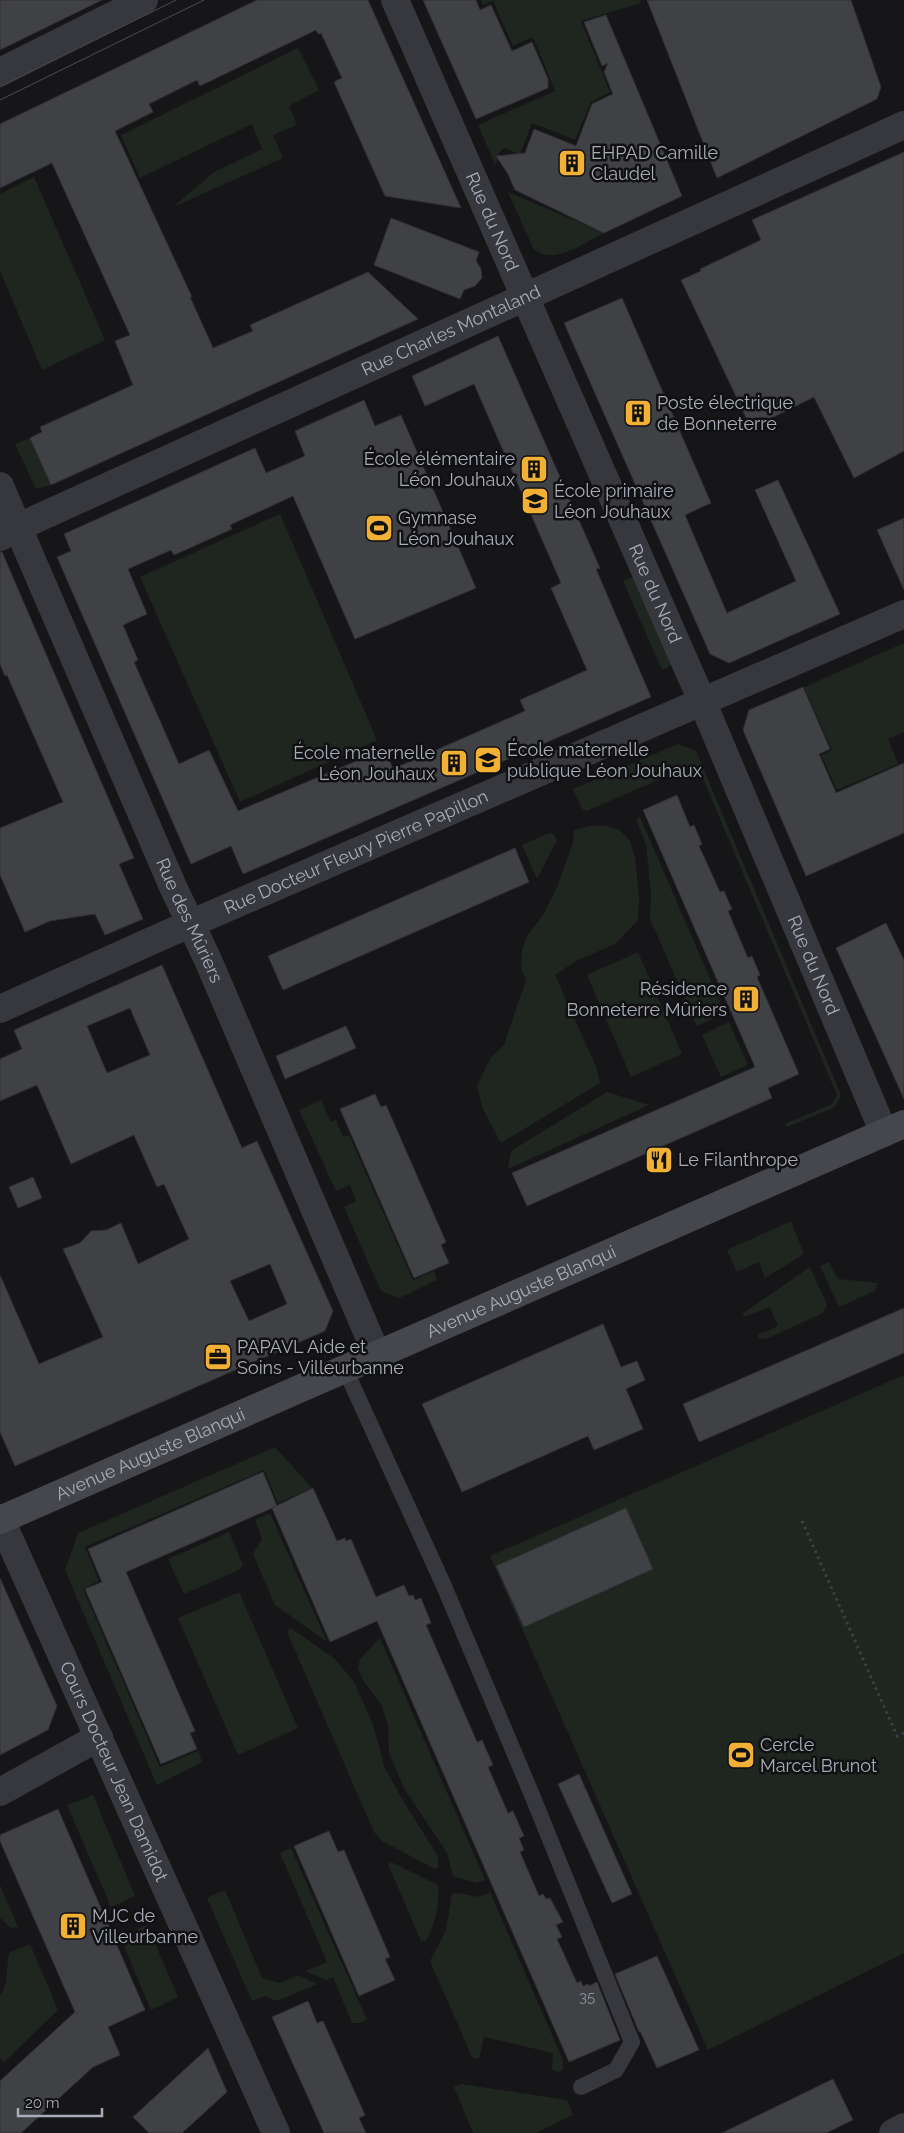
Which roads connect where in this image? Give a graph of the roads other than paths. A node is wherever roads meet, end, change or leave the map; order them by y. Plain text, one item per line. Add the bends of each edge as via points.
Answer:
1 (144, 0) edge
2 (395, 0) edge
3 (0, 72) edge
4 (904, 125) edge
5 (524, 297) junction
6 (0, 486) edge
7 (9, 532) edge
8 (904, 614) edge
9 (702, 701) junction
10 (191, 924) junction
11 (0, 1009) edge
12 (894, 1129) edge
13 (377, 1355) junction
14 (345, 1369) junction
15 (0, 1519) edge
16 (103, 1747) junction
17 (0, 1792) edge
18 (581, 2087) dead end
19 (904, 2127) edge
20 (276, 2133) edge
21 (893, 2133) edge

1 - 3 street
2 - 5 street, Rue du Nord
4 - 5 street, Rue Charles Montaland
5 - 7 street, Rue Charles Montaland
5 - 9 street, Rue du Nord
6 - 7 street, Rue des Mûriers
7 - 10 street, Rue des Mûriers
8 - 9 street, Rue Docteur Fleury Pierre Papillon
9 - 10 street, Rue Docteur Fleury Pierre Papillon
9 - 12 street, Rue du Nord
10 - 11 street, Rue Docteur Fleury Pierre Papillon
10 - 13 street, Rue des Mûriers
12 - 13 street, Avenue Auguste Blanqui
13 - 14 street, Avenue Auguste Blanqui
14 - 15 street, Avenue Auguste Blanqui
14 - 18 lane via 448,1595 632,2042 616,2070
15 - 16 street, Cours Docteur Jean Damidot
16 - 17 street
16 - 20 street, Cours Docteur Jean Damidot
19 - 21 street

